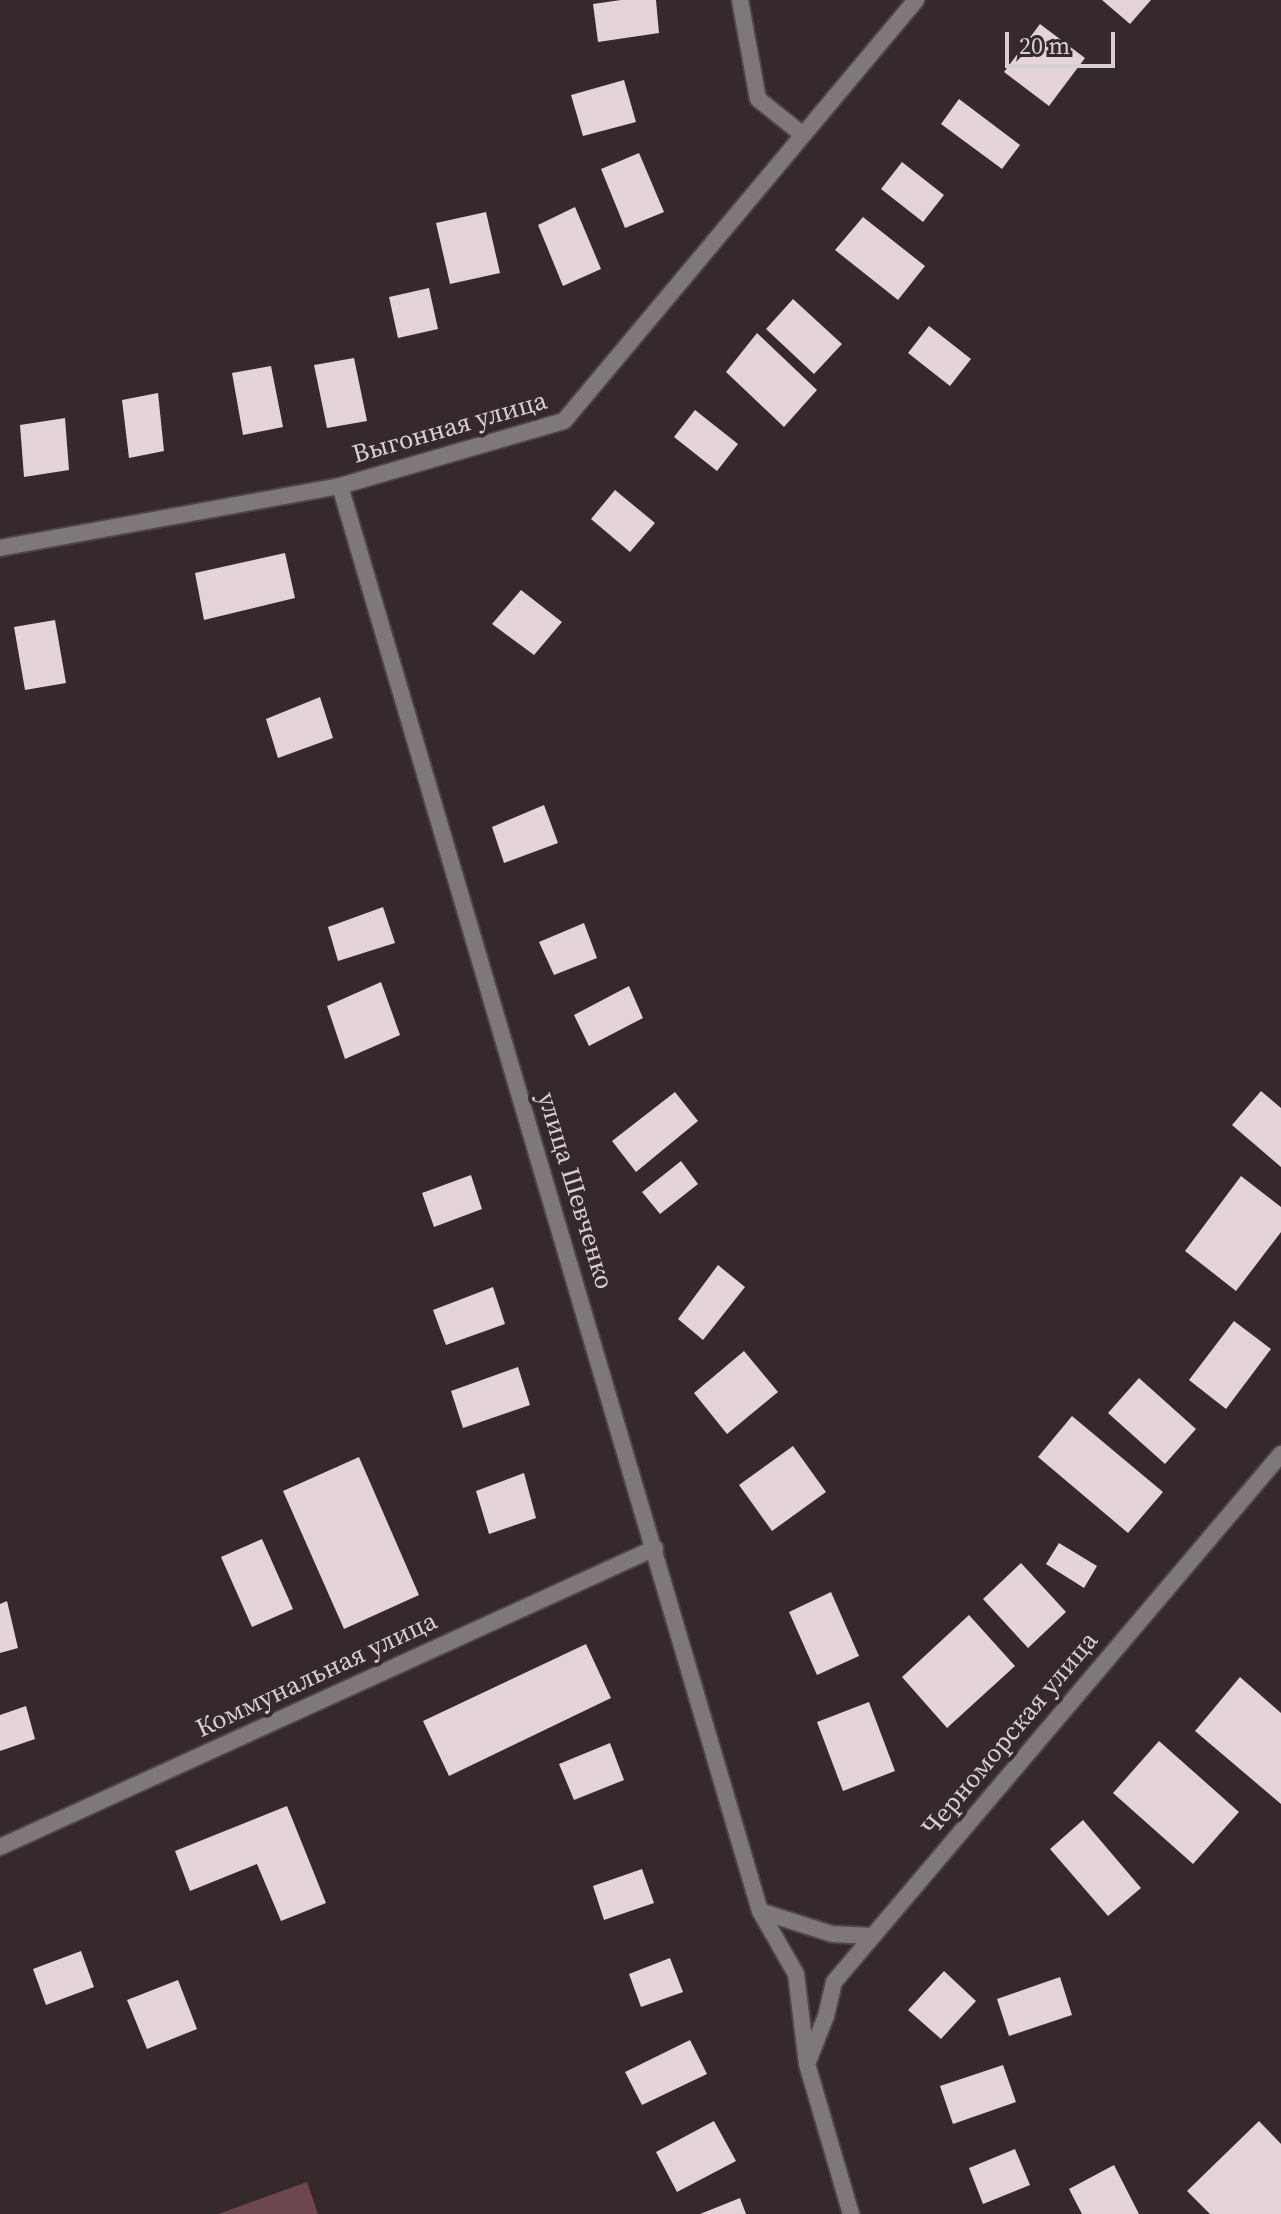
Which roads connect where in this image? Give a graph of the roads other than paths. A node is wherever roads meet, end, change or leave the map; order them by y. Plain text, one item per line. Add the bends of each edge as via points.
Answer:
1 (740, 0) edge
2 (916, 0) edge
3 (803, 135) junction
4 (340, 486) junction
5 (0, 548) edge
6 (1281, 1454) edge
7 (655, 1548) junction
8 (0, 1847) edge
9 (760, 1911) junction
10 (872, 1936) junction
11 (807, 2064) junction
12 (851, 2214) edge

1 - 3 street via 758,99
2 - 3 street, Выгонная улица
3 - 4 street, Выгонная улица via 564,421
4 - 5 street, Выгонная улица
4 - 7 street, улица Шевченко
6 - 10 street, Черноморская улица
7 - 8 street, Коммунальная улица
7 - 9 street, улица Шевченко
9 - 10 street via 832,1934
9 - 11 street, улица Шевченко via 796,1974
10 - 11 street, Черноморская улица via 834,1982
11 - 12 street, улица Шевченко

